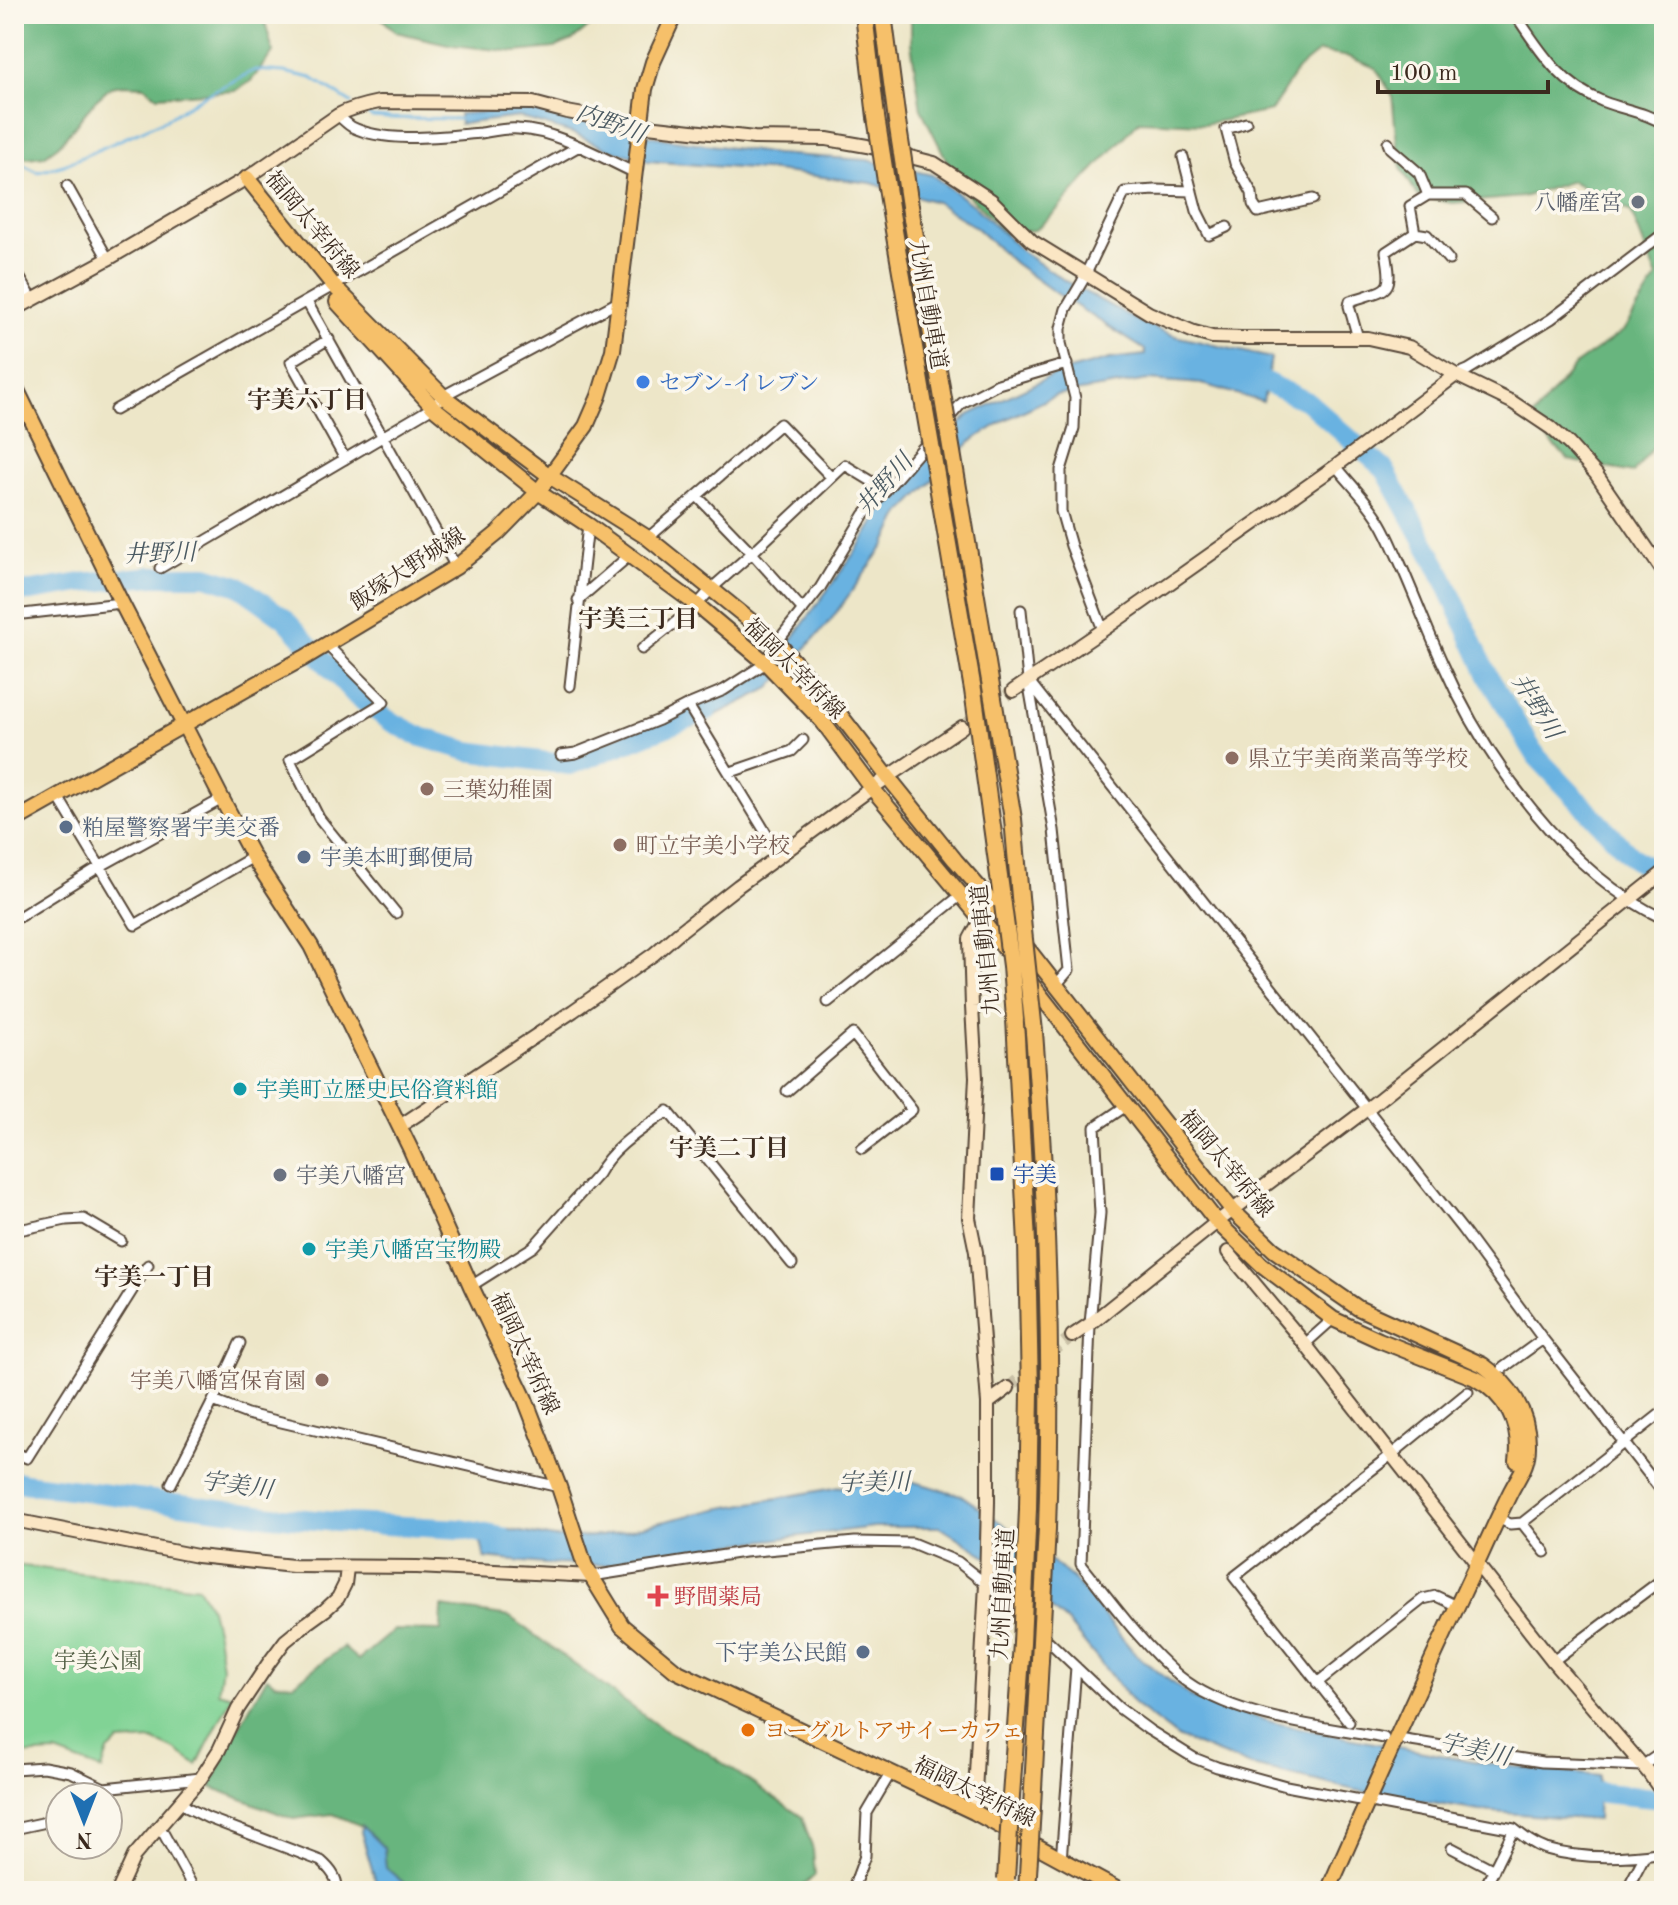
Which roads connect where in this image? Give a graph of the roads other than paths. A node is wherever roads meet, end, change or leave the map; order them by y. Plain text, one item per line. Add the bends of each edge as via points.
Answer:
1 (675, 14) edge
2 (864, 14) edge
3 (883, 14) edge
4 (1515, 14) edge
5 (342, 113) junction
6 (1246, 123) dead end
7 (1664, 124) edge
8 (638, 132) junction
9 (1388, 143) dead end
10 (579, 146) junction
11 (1183, 157) dead end
12 (634, 171) junction
13 (247, 178) junction
14 (67, 186) dead end
15 (1192, 191) junction
16 (1428, 195) junction
17 (1313, 199) dead end
18 (1492, 217) dead end
19 (1227, 227) dead end
20 (1415, 233) junction
21 (1664, 239) edge
22 (108, 259) junction
23 (1449, 260) dead end
24 (14, 268) edge
25 (1084, 278) junction
26 (330, 288) junction
27 (33, 300) junction
28 (307, 302) junction
29 (618, 302) junction
30 (14, 310) edge
31 (1358, 338) junction
32 (329, 339) junction
33 (1067, 364) junction
34 (1456, 375) junction
35 (14, 384) edge
36 (438, 402) junction
37 (115, 410) dead end
38 (384, 436) junction
39 (345, 459) junction
40 (1337, 465) junction
41 (551, 477) junction
42 (831, 477) junction
43 (886, 490) junction
44 (538, 492) junction
45 (697, 496) junction
46 (588, 525) junction
47 (648, 538) junction
48 (752, 553) junction
49 (630, 555) junction
50 (456, 567) junction
51 (160, 568) dead end
52 (1664, 573) edge
53 (712, 588) junction
54 (578, 600) junction
55 (120, 601) junction
56 (697, 605) junction
57 (803, 610) junction
58 (1021, 610) dead end
59 (14, 615) edge
60 (1103, 630) junction
61 (777, 642) junction
62 (324, 646) junction
63 (642, 649) dead end
64 (766, 663) junction
65 (1028, 680) junction
66 (570, 686) dead end
67 (1013, 691) tunnel mouth
68 (690, 706) junction
69 (184, 725) junction
70 (962, 727) tunnel mouth
71 (803, 740) dead end
72 (561, 755) dead end
73 (731, 772) junction
74 (888, 777) junction
75 (872, 788) junction
76 (57, 795) junction
77 (222, 799) junction
78 (14, 821) edge
79 (780, 856) junction
80 (253, 857) junction
81 (99, 867) junction
82 (1664, 872) edge
83 (961, 895) junction
84 (1632, 897) junction
85 (396, 913) dead end
86 (981, 919) junction
87 (1664, 919) edge
88 (14, 920) edge
89 (1056, 985) junction
90 (828, 1002) dead end
91 (787, 1091) dead end
92 (1126, 1106) junction
93 (1367, 1109) junction
94 (400, 1126) junction
95 (862, 1149) dead end
96 (1233, 1211) junction
97 (1217, 1222) junction
98 (14, 1231) edge
99 (121, 1241) dead end
100 (1228, 1252) dead end
101 (792, 1264) dead end
102 (148, 1265) dead end
103 (471, 1286) junction
104 (1333, 1319) junction
105 (1090, 1324) junction
106 (1072, 1336) tunnel mouth
107 (1543, 1339) junction
108 (240, 1343) dead end
109 (1305, 1344) junction
110 (1503, 1368) dead end
111 (1008, 1388) tunnel mouth
112 (1468, 1392) dead end
113 (213, 1401) junction
114 (988, 1403) junction
115 (1664, 1411) edge
116 (1624, 1442) junction
117 (14, 1452) edge
118 (1391, 1455) junction
119 (171, 1484) dead end
120 (559, 1487) junction
121 (1512, 1489) junction
122 (1664, 1494) edge
123 (1498, 1518) junction
124 (14, 1520) edge
125 (1522, 1523) junction
126 (1545, 1552) dead end
127 (1477, 1563) junction
128 (347, 1568) junction
129 (589, 1571) junction
130 (1664, 1578) edge
131 (986, 1580) junction
132 (1457, 1606) junction
133 (1553, 1661) junction
134 (1076, 1667) junction
135 (1317, 1683) junction
136 (1349, 1722) dead end
137 (1395, 1738) junction
138 (1664, 1751) edge
139 (14, 1769) edge
140 (1645, 1769) junction
141 (890, 1774) junction
142 (201, 1778) junction
143 (90, 1781) edge
144 (124, 1786) edge
145 (1664, 1795) edge
146 (1367, 1802) junction
147 (182, 1803) junction
148 (974, 1812) junction
149 (44, 1822) edge
150 (160, 1827) junction
151 (14, 1829) edge
152 (1514, 1829) junction
153 (1452, 1848) dead end
154 (1664, 1852) edge
155 (1645, 1855) junction
156 (1061, 1861) junction
157 (1494, 1870) junction
158 (1006, 1885) edge
159 (118, 1891) edge
160 (195, 1891) edge
161 (334, 1891) edge
162 (852, 1891) edge
163 (1027, 1891) edge
164 (1120, 1891) edge
165 (1328, 1891) edge
166 (1483, 1891) edge
167 (1626, 1891) edge

1 - 8 main road, 飯塚大野城線 via 653,62
2 - 158 highway, 九州自動車道, bridge via 891,213 973,690 1011,966 1030,1392 1022,1643
3 - 163 highway, 九州自動車道, bridge via 912,219 1009,793 1034,1032 1048,1243 1049,1392
4 - 7 street via 1543,57 1588,95
5 - 8 street via 379,102 533,103
5 - 10 street via 352,126 379,135 518,129
5 - 13 street
6 - 17 street via 1226,129 1258,212
8 - 12 main road, 飯塚大野城線
8 - 25 street via 827,139 934,163 991,200 1032,241
9 - 16 street via 1419,173
10 - 12 street
10 - 26 street
11 - 15 street
12 - 29 main road, 飯塚大野城線
13 - 22 street
13 - 26 main road, 福岡太宰府線
14 - 22 street
15 - 19 street via 1209,235
15 - 25 street via 1125,192
16 - 18 street via 1466,195
16 - 20 street via 1410,206
20 - 23 street via 1427,235
20 - 31 street via 1386,252 1389,284 1350,301
21 - 34 street via 1659,237 1551,319
22 - 27 street
24 - 27 street
25 - 31 street via 1149,313 1212,337
25 - 33 street via 1061,328
26 - 28 street
26 - 36 main road, 福岡太宰府線
27 - 30 street
28 - 32 street
28 - 37 street
29 - 36 street
29 - 41 main road, 飯塚大野城線 via 613,350 599,396 586,426
31 - 34 street via 1409,347
32 - 38 street
32 - 39 street via 291,362
33 - 43 street via 998,384 962,403
33 - 60 street via 1075,398 1074,428 1061,470 1061,511
34 - 40 street
34 - 52 street via 1512,402 1569,444
35 - 55 main road, 福岡太宰府線
36 - 38 street
36 - 41 main road, 福岡太宰府線
36 - 44 main road, 福岡太宰府線
38 - 39 street
38 - 50 street
39 - 51 street
40 - 60 street
40 - 84 street via 1381,522 1443,665 1509,778 1574,854 1615,890
41 - 44 main road, 飯塚大野城線
41 - 47 main road, 福岡太宰府線
42 - 43 street via 845,465
42 - 45 street via 780,424
42 - 48 street
43 - 57 street
44 - 46 main road, 福岡太宰府線
44 - 50 main road, 飯塚大野城線
45 - 47 street
45 - 48 street
46 - 49 main road, 福岡太宰府線
46 - 54 street
47 - 53 main road, 福岡太宰府線
48 - 53 street
48 - 57 street
49 - 54 street
49 - 56 main road, 福岡太宰府線
50 - 62 main road, 飯塚大野城線
53 - 56 street
53 - 61 main road, 福岡太宰府線
54 - 66 street
55 - 59 street
55 - 69 main road, 福岡太宰府線
56 - 63 street
56 - 64 main road, 福岡太宰府線
57 - 61 street
58 - 65 street
60 - 65 street
61 - 64 street
61 - 74 main road, 福岡太宰府線
62 - 69 main road, 飯塚大野城線
62 - 85 street via 384,702 290,760 319,818
64 - 68 street
64 - 75 main road, 福岡太宰府線 via 823,722
65 - 67 street
65 - 89 street via 1054,830 1069,970
65 - 93 street
68 - 72 street
68 - 73 street
69 - 76 main road, 飯塚大野城線
69 - 77 main road, 福岡太宰府線
70 - 74 street
71 - 73 street via 792,751
73 - 79 street
74 - 75 street
74 - 89 main road, 福岡太宰府線
75 - 79 street
75 - 83 main road, 福岡太宰府線
76 - 78 main road, 飯塚大野城線
76 - 81 street
77 - 80 main road, 福岡太宰府線
77 - 81 street
79 - 94 street via 654,954
80 - 81 street via 135,925
80 - 94 main road, 福岡太宰府線 via 311,946
81 - 88 street
82 - 84 street
83 - 86 main road, 福岡太宰府線
83 - 90 street
84 - 87 street
84 - 93 street
86 - 92 main road, 福岡太宰府線
86 - 114 street via 970,939 976,1077 969,1218
89 - 96 main road, 福岡太宰府線
91 - 95 street via 853,1034 912,1110
92 - 97 main road, 福岡太宰府線
92 - 105 street via 1095,1127 1100,1213
93 - 96 street
93 - 107 street
94 - 103 main road, 福岡太宰府線
96 - 97 street
96 - 121 main road, 福岡太宰府線 via 1274,1250 1358,1308 1498,1376 1520,1407 1527,1428 1524,1470
97 - 104 main road, 福岡太宰府線 via 1262,1265
97 - 105 street
98 - 99 street via 84,1219
100 - 109 street
101 - 103 street via 668,1111 605,1161 533,1247
102 - 117 street via 27,1458
103 - 120 main road, 福岡太宰府線 via 525,1399
104 - 109 street
104 - 121 main road, 福岡太宰府線 via 1475,1378 1497,1393 1509,1409 1519,1449
105 - 106 street
105 - 137 street via 1081,1564 1142,1638 1180,1676 1214,1698 1263,1715
107 - 110 street
107 - 116 street
108 - 113 street
109 - 118 street
111 - 114 street
112 - 118 street
113 - 119 street
113 - 120 street via 247,1414
114 - 131 street
115 - 116 street
116 - 122 street
116 - 125 street
118 - 127 street
118 - 135 street via 1234,1577
120 - 129 main road, 福岡太宰府線
121 - 123 main road, 福岡太宰府線
123 - 125 street
123 - 127 main road, 福岡太宰府線
124 - 128 street via 197,1556
125 - 126 street
127 - 132 main road, 福岡太宰府線
127 - 133 street
128 - 129 street
128 - 142 street via 338,1598 285,1641 268,1664
129 - 131 street via 855,1542 912,1543
129 - 141 main road, 福岡太宰府線 via 622,1626 676,1671
130 - 133 street
131 - 134 street
131 - 148 street
132 - 135 street via 1436,1596 1423,1599
132 - 137 main road, 福岡太宰府線
133 - 140 street
134 - 146 street via 1119,1708 1194,1758 1286,1786
134 - 156 street
135 - 136 street
137 - 140 street via 1542,1762
137 - 146 main road, 福岡太宰府線
138 - 140 street
139 - 143 street via 44,1767
140 - 145 street
141 - 148 main road, 福岡太宰府線
141 - 162 street via 867,1813 865,1856
142 - 144 street
142 - 147 street
146 - 152 street
146 - 165 main road, 福岡太宰府線
147 - 150 street
147 - 161 street via 321,1861 338,1883
148 - 156 main road, 福岡太宰府線
149 - 151 street
150 - 159 street via 134,1856
150 - 160 street
152 - 155 street via 1544,1848 1569,1853
152 - 157 street
153 - 157 street
154 - 155 street
155 - 167 street
156 - 164 main road, 福岡太宰府線
157 - 166 street

